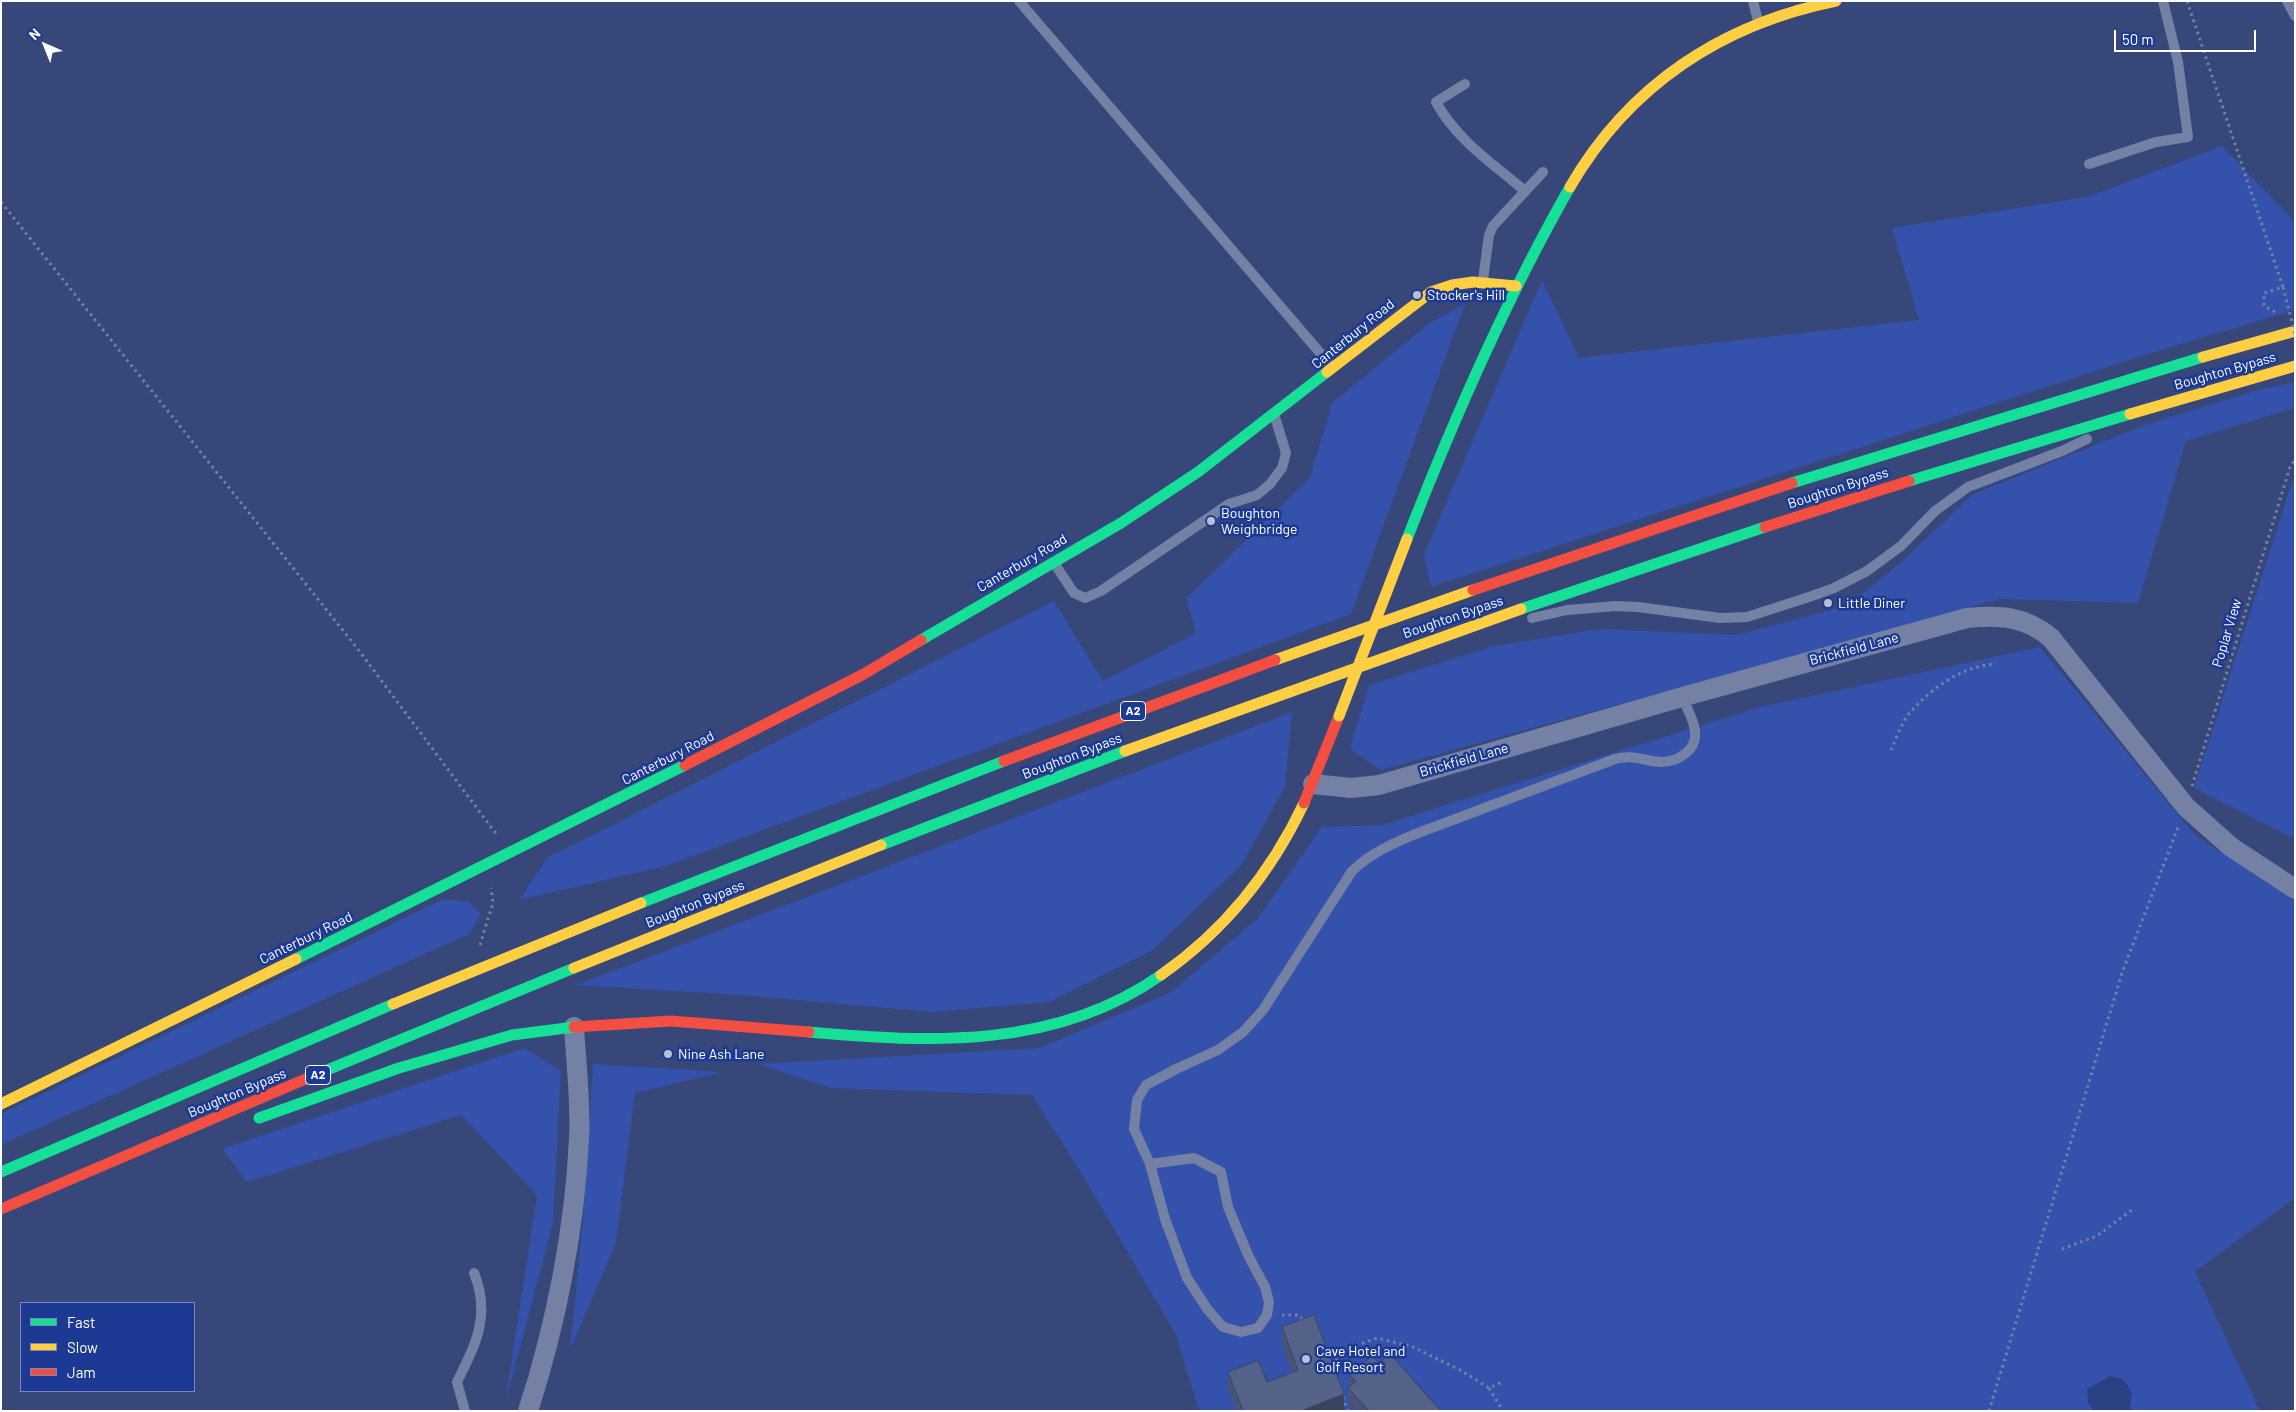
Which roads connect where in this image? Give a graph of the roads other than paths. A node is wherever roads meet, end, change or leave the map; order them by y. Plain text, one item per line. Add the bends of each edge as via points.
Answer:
1 (1020, 1) edge
2 (1753, 1) edge
3 (1836, 1) edge
4 (2163, 1) edge
5 (2287, 1) edge
6 (2295, 16) edge
7 (1759, 22) junction
8 (1465, 84) dead end
9 (2089, 164) dead end
10 (1543, 172) dead end
11 (1525, 191) junction
12 (1483, 281) junction
13 (1516, 286) junction
14 (2295, 333) edge
15 (2295, 366) edge
16 (1334, 368) junction
17 (2144, 410) junction
18 (1274, 414) junction
19 (1053, 562) junction
20 (1429, 641) junction
21 (1682, 697) junction
22 (1313, 784) junction
23 (2295, 889) edge
24 (574, 1027) junction
25 (1, 1104) edge
26 (244, 1123) dead end
27 (207, 1134) dead end
28 (106, 1164) junction
29 (1150, 1164) junction
30 (1, 1172) edge
31 (1, 1209) edge
32 (474, 1273) dead end
33 (465, 1411) edge
34 (528, 1411) edge

1 - 16 lane
2 - 7 lane
3 - 7 main road via 1799,8
4 - 9 lane via 2178,62 2188,137 2156,142
5 - 6 lane
7 - 13 main road via 1705,48 1675,68 1613,126 1580,171
8 - 11 lane via 1436,102 1459,135
10 - 11 lane
11 - 12 lane via 1490,230
12 - 13 main road, Canterbury Road
12 - 16 main road, Canterbury Road via 1452,284 1431,292
13 - 22 main road, bridge via 1471,382 1407,539
14 - 30 main road, Boughton Bypass / A2 via 1993,419 1671,522 1270,661 615,914
15 - 17 main road, Boughton Bypass / A2
16 - 18 main road, Canterbury Road
17 - 20 main road, Boughton Bypass / A2 via 1785,520
17 - 20 lane via 2062,451 1968,487 1935,511 1901,546 1867,571 1809,597 1747,616 1720,618 1638,607 1567,610
18 - 19 main road, Canterbury Road via 1198,472 1121,523
18 - 19 lane via 1286,453 1282,468 1257,495 1229,504 1101,591 1085,598 1074,593
19 - 25 main road, Canterbury Road via 862,675 488,865
20 - 28 main road, Boughton Bypass / A2 via 1143,744 976,809 529,986
21 - 22 street, Brickfield Lane via 1379,785 1351,788
21 - 23 street, Brickfield Lane via 1967,618 2010,617 2039,627 2051,638 2186,807 2231,847
21 - 29 lane via 1696,730 1696,740 1680,758 1662,762 1630,756 1615,759 1401,840 1358,865 1263,1010 1243,1032 1218,1050 1146,1085 1137,1100 1134,1129
22 - 24 main road via 1280,849 1225,922 1190,954 1154,980 1088,1014 1042,1029 958,1039 701,1022 612,1023
24 - 26 main road via 512,1035 399,1068
24 - 34 street via 580,1136 571,1227 543,1364
27 - 28 main road
28 - 31 main road, Boughton Bypass / A2
29 - 29 lane via 1194,1158 1221,1172 1228,1207 1269,1302 1267,1315 1258,1328 1241,1332 1223,1327 1208,1310 1187,1278 1165,1219
32 - 33 lane via 481,1290 482,1322 457,1382

